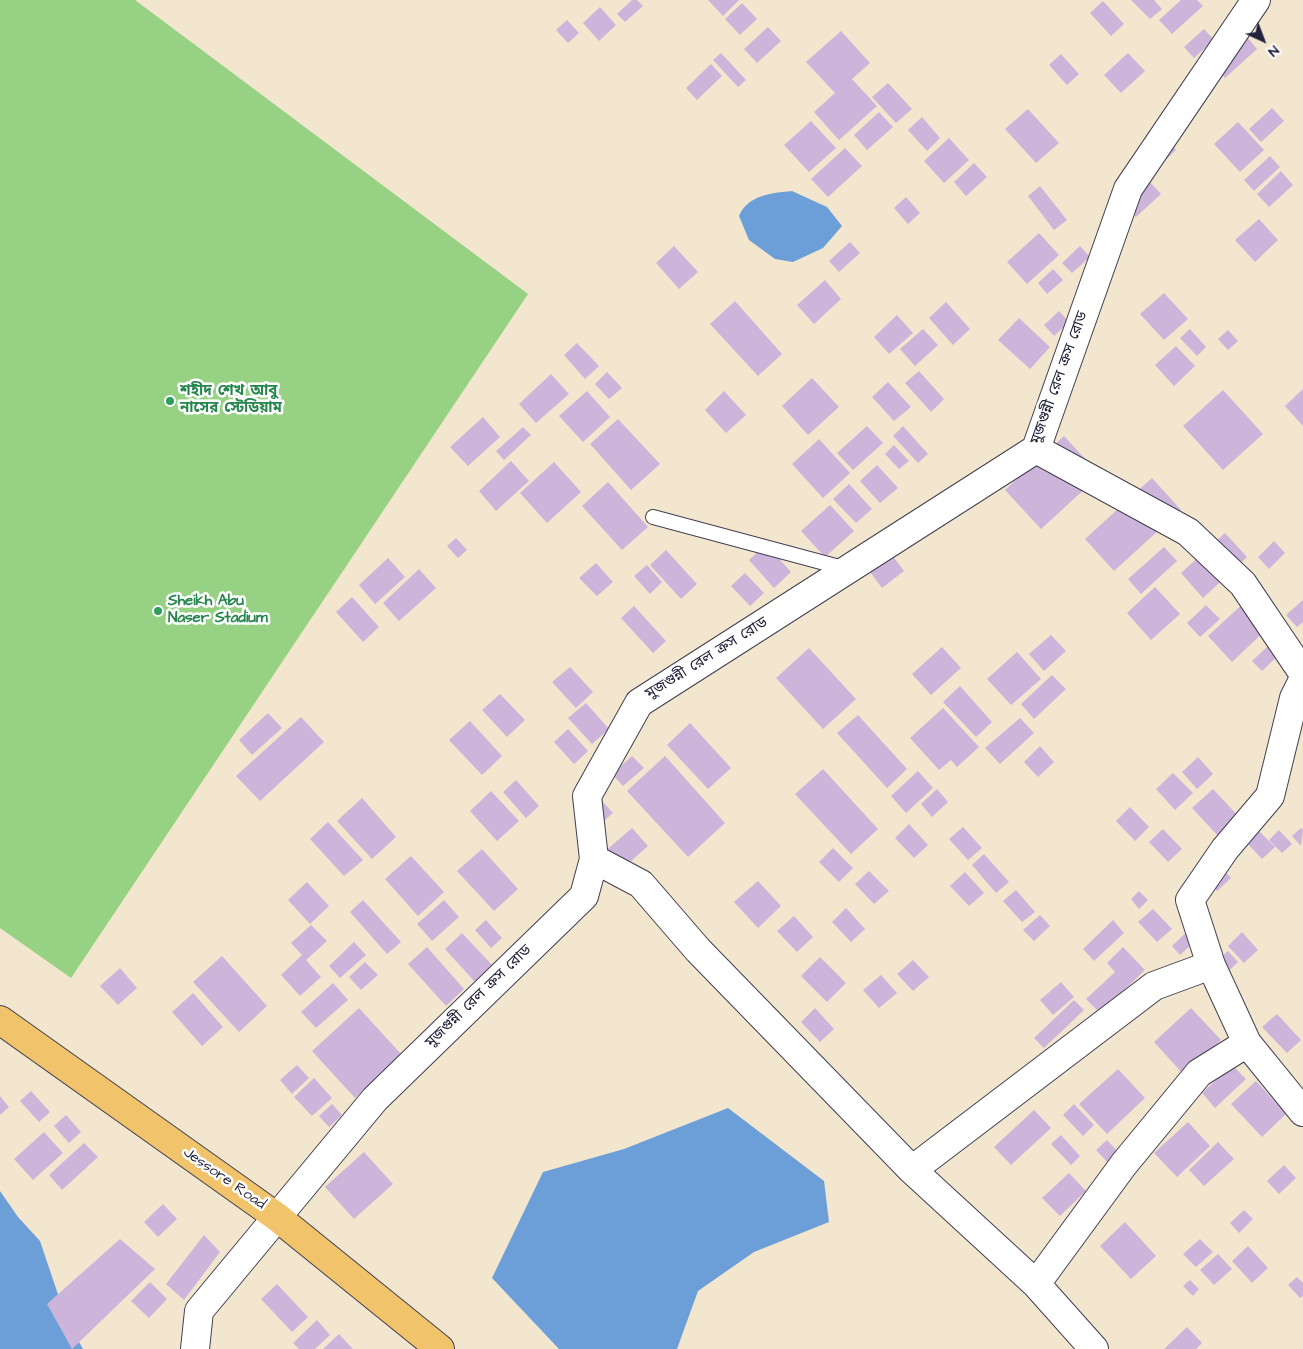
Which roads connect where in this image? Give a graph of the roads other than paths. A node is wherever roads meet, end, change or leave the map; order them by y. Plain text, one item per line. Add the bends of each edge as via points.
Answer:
1 (1256, 0) edge
2 (1036, 450) junction
3 (653, 517) dead end
4 (848, 570) junction
5 (1301, 688) edge
6 (594, 859) junction
7 (1211, 964) junction
8 (0, 1020) edge
9 (1247, 1043) junction
10 (1303, 1112) edge
11 (912, 1170) junction
12 (277, 1216) junction
13 (1036, 1284) junction
14 (195, 1349) edge
15 (440, 1349) edge
16 (1094, 1349) edge

1 - 2 street, মুজগুন্নী রেল ক্রস রোড via 1128,190
2 - 4 street, মুজগুন্নী রেল ক্রস রোড
2 - 5 street via 1188,532 1243,584
3 - 4 lane
4 - 6 street, মুজগুন্নী রেল ক্রস রোড via 639,703 587,796
5 - 7 street via 1270,796 1225,850 1190,900
6 - 11 street via 641,884 698,950
6 - 12 street, মুজগুন্নী রেল ক্রস রোড via 584,896 374,1098
7 - 9 street
7 - 11 street via 1154,986
8 - 12 highway, Jessore Road
9 - 10 street
9 - 13 street via 1198,1073 1124,1164
11 - 13 street
12 - 14 street, মুজগুন্নী রেল ক্রস রোড via 199,1311
12 - 15 highway, Jessore Road
13 - 16 street

